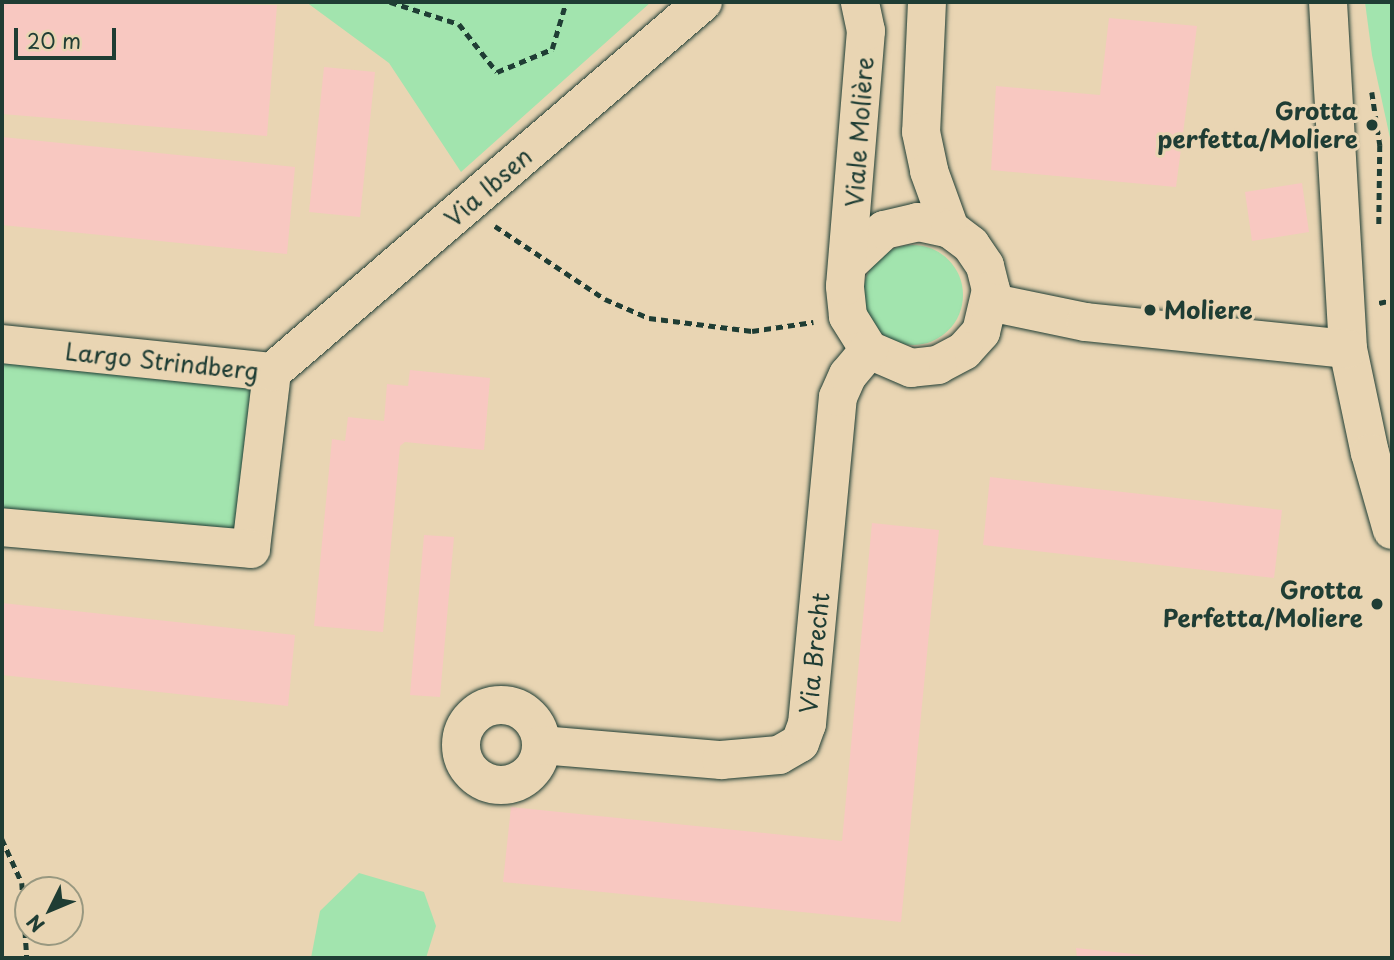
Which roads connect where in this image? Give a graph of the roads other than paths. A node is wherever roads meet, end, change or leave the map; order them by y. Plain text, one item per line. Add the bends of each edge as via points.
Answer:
1 (704, 2) edge
2 (860, 2) edge
3 (927, 2) edge
4 (1328, 2) edge
5 (950, 229) junction
6 (849, 263) junction
7 (989, 302) junction
8 (2, 344) edge
9 (1348, 349) junction
10 (869, 350) junction
11 (272, 372) junction
12 (2, 527) edge
13 (1392, 530) edge
14 (541, 745) dead end

1 - 11 street, Via Ibsen
2 - 6 street, Viale Molière via 866,31
3 - 5 street via 921,132 929,171
4 - 9 street
5 - 6 street via 918,222 884,230
5 - 7 street via 971,245 985,266
6 - 10 street via 848,316
7 - 9 street via 1086,322
7 - 10 street via 981,332 964,351 938,365 911,368
8 - 11 street, Largo Strindberg
9 - 13 street
10 - 14 street, Via Brecht via 848,375 838,397 807,724 800,743 779,755 721,760
11 - 12 street, Largo Strindberg via 251,549

